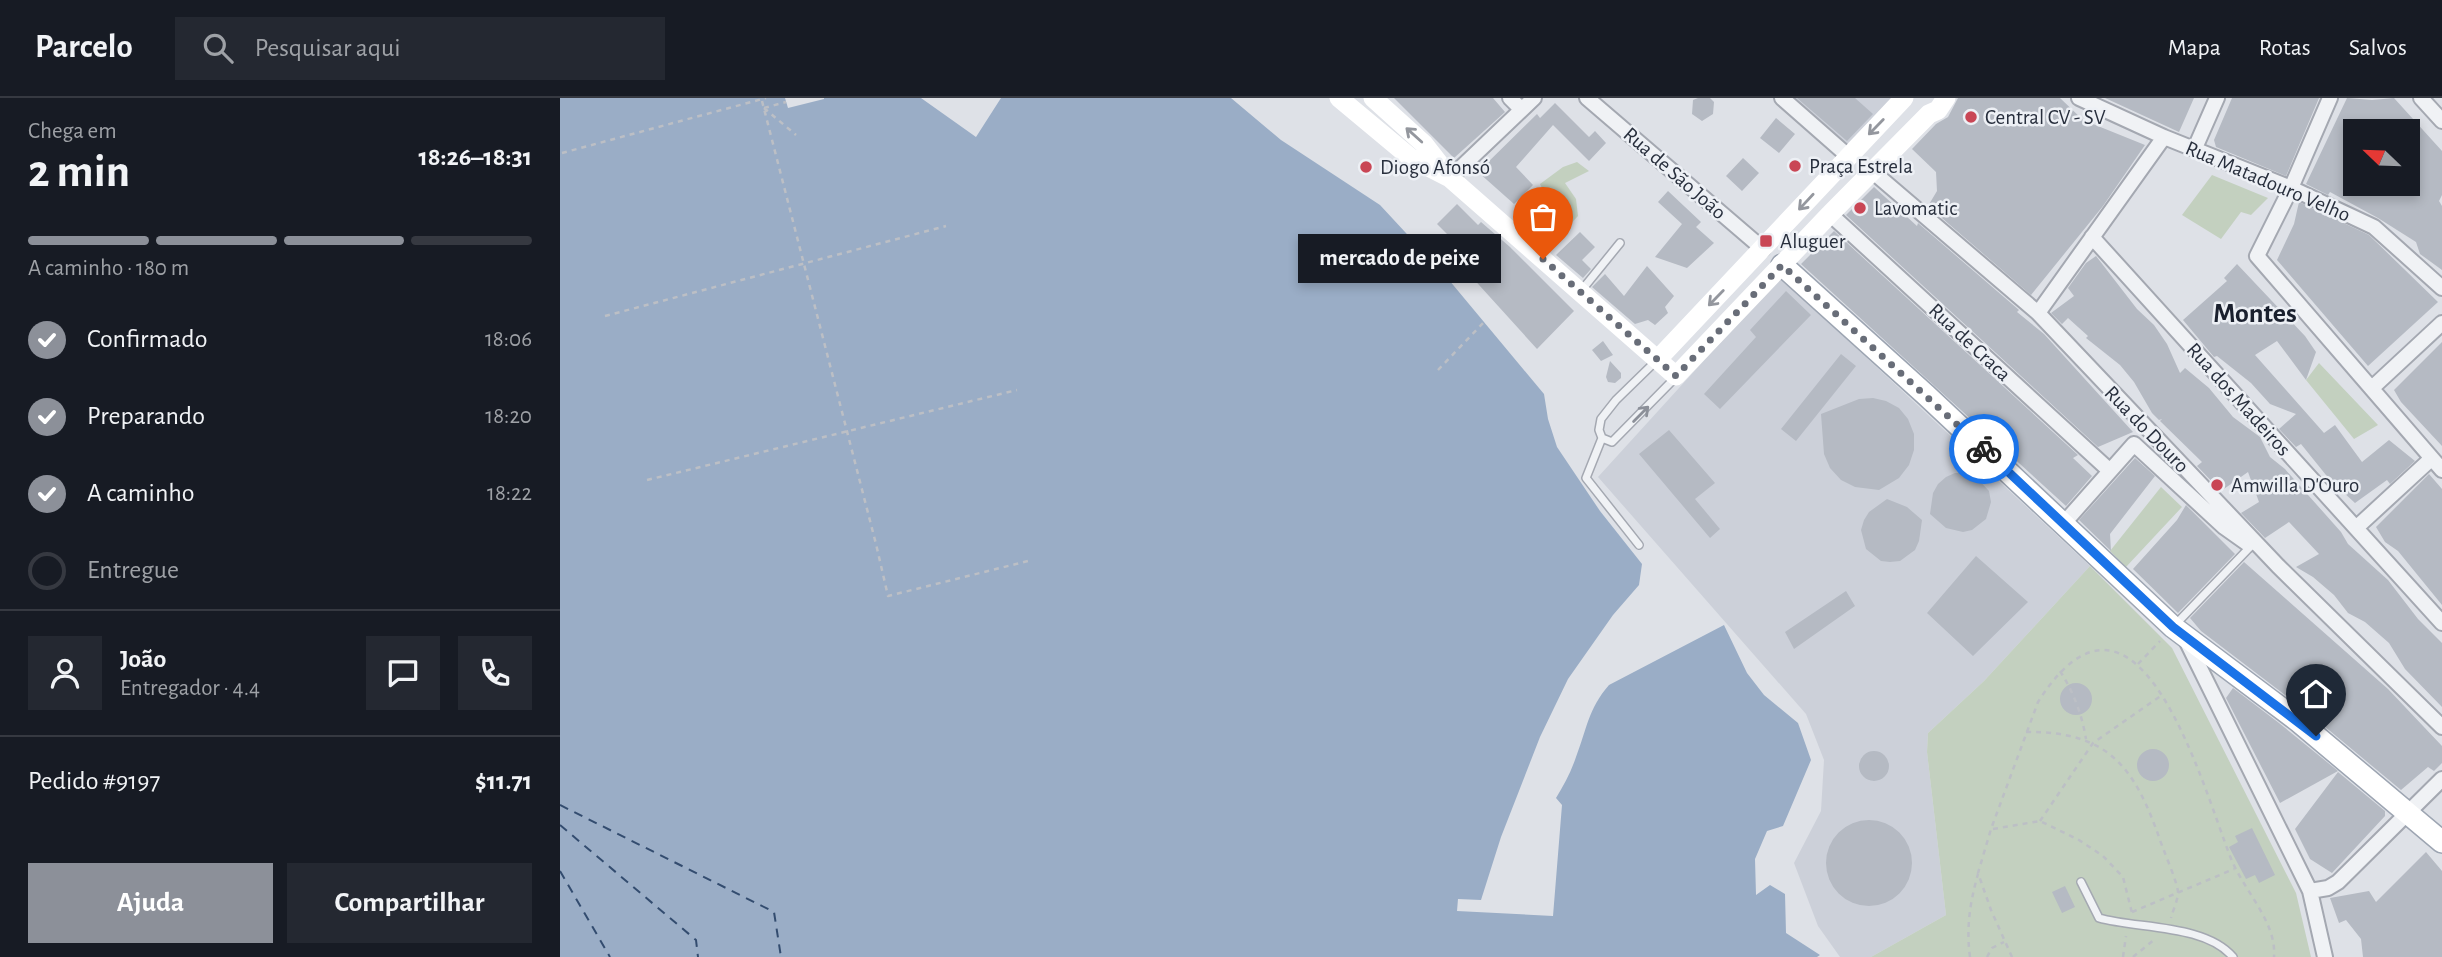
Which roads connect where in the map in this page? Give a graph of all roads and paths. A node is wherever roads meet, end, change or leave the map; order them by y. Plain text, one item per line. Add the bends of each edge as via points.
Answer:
1 (766, 98) edge
2 (1339, 98) edge
3 (1373, 98) edge
4 (1510, 98) edge
5 (1534, 98) edge
6 (1587, 98) edge
7 (1782, 98) edge
8 (1904, 98) edge
9 (1910, 98) edge
10 (2079, 98) edge
11 (2217, 98) edge
12 (2330, 98) edge
13 (2420, 98) edge
14 (762, 101) junction
15 (786, 102) dead end
16 (1941, 103) edge
17 (764, 108) junction
18 (1521, 110) junction
19 (2442, 121) edge
20 (796, 135) dead end
21 (2164, 137) junction
22 (2196, 148) junction
23 (562, 153) dead end
24 (1848, 156) junction
25 (1872, 171) junction
26 (1450, 178) junction
27 (2291, 187) junction
28 (1830, 214) junction
29 (946, 226) dead end
30 (2092, 237) junction
31 (1620, 243) dead end
32 (1763, 248) junction
33 (803, 264) junction
34 (1782, 265) junction
35 (2442, 288) edge
36 (1580, 291) junction
37 (2038, 313) junction
38 (605, 316) dead end
39 (1484, 322) dead end
40 (2442, 323) edge
41 (1658, 359) junction
42 (1438, 370) dead end
43 (1676, 376) junction
44 (2372, 388) junction
45 (1017, 390) dead end
46 (847, 431) junction
47 (1602, 438) junction
48 (2431, 459) junction
49 (2442, 470) edge
50 (2109, 471) junction
51 (647, 480) dead end
52 (2064, 523) junction
53 (2356, 528) junction
54 (1639, 545) dead end
55 (2250, 546) junction
56 (1032, 560) dead end
57 (2278, 566) junction
58 (2442, 623) edge
59 (2179, 631) junction
60 (2138, 664) junction
61 (2060, 671) junction
62 (2162, 695) junction
63 (2442, 727) edge
64 (2026, 732) junction
65 (2087, 741) junction
66 (2093, 743) junction
67 (2442, 779) edge
68 (2407, 812) junction
69 (2040, 821) junction
70 (1991, 829) junction
71 (2442, 842) edge
72 (2234, 869) junction
73 (1978, 873) junction
74 (2081, 882) dead end
75 (2178, 891) junction
76 (2310, 891) junction
77 (2132, 912) junction
78 (2128, 924) junction
79 (2168, 929) junction
80 (2004, 942) junction
81 (1970, 957) edge
82 (1987, 957) edge
83 (2012, 957) edge
84 (2123, 957) edge
85 (2133, 957) edge
86 (2234, 957) edge
87 (2274, 957) edge
88 (2325, 957) edge

1 - 14 path
2 - 26 main road via 1411,158
26 -> 3 main road via 1424,144
4 - 18 street
5 - 18 street
6 - 32 street, Rua de São João
7 - 24 street
8 -> 24 main road
9 - 16 main road via 1917,111
10 - 21 street, Rua Matadouro Velho
11 - 22 street
12 - 27 street
13 - 19 street
14 - 17 path
14 - 23 path
15 - 17 path
16 - 25 main road
17 - 20 path
17 - 33 path
18 - 26 street
21 - 22 street, Rua Matadouro Velho
21 - 30 street
22 - 27 street, Rua Matadouro Velho
24 -> 32 main road
25 - 28 main road
25 - 37 street, Rua do Douro
26 - 36 main road
27 - 35 street, Rua Matadouro Velho via 2374,227
27 - 44 street via 2257,256
28 - 34 main road
28 - 50 street, Rua de Craca
29 - 33 path
30 - 37 street
30 - 53 street, Rua dos Madeiros
31 - 36 lane
32 -> 41 main road
33 - 38 path
33 - 46 path
34 - 43 main road
34 - 52 main road
36 - 41 main road
37 - 57 street, Rua do Douro
39 - 42 path
40 - 44 street
41 - 43 main road
41 - 47 lane via 1601,419
47 -> 43 lane via 1612,442
44 - 48 street
45 - 46 path
46 - 51 path
46 - 56 path via 888,596
47 - 54 lane via 1586,478
48 - 49 street
48 - 53 street
50 - 52 street
50 - 55 street via 2134,444
52 - 59 main road
53 - 58 street, Rua dos Madeiros
55 - 57 street
55 - 59 lane
57 - 63 street, Rua do Douro
59 - 60 path
59 - 68 main road via 2298,721
59 - 76 street
60 - 61 path via 2108,650 2091,652
60 - 62 path
61 - 64 path via 2038,702
61 - 65 path via 2083,719
62 - 66 path
62 - 72 path via 2192,757
64 - 65 path
64 - 70 path
65 - 66 path
66 - 69 path
66 - 75 path via 2110,753 2134,779
67 - 68 street
68 - 71 main road
68 - 76 street via 2338,882
69 - 70 path
69 - 77 path via 2104,856 2123,877
70 - 73 path
72 - 75 path
72 - 87 path via 2265,920
73 - 80 path
73 - 81 path via 1971,899
74 - 78 lane via 2099,918
75 - 77 path
75 - 79 path
76 - 88 street
77 - 78 path
78 - 79 lane
78 - 84 path
79 - 85 path
79 - 86 lane via 2212,941
80 - 82 path
80 - 83 path

